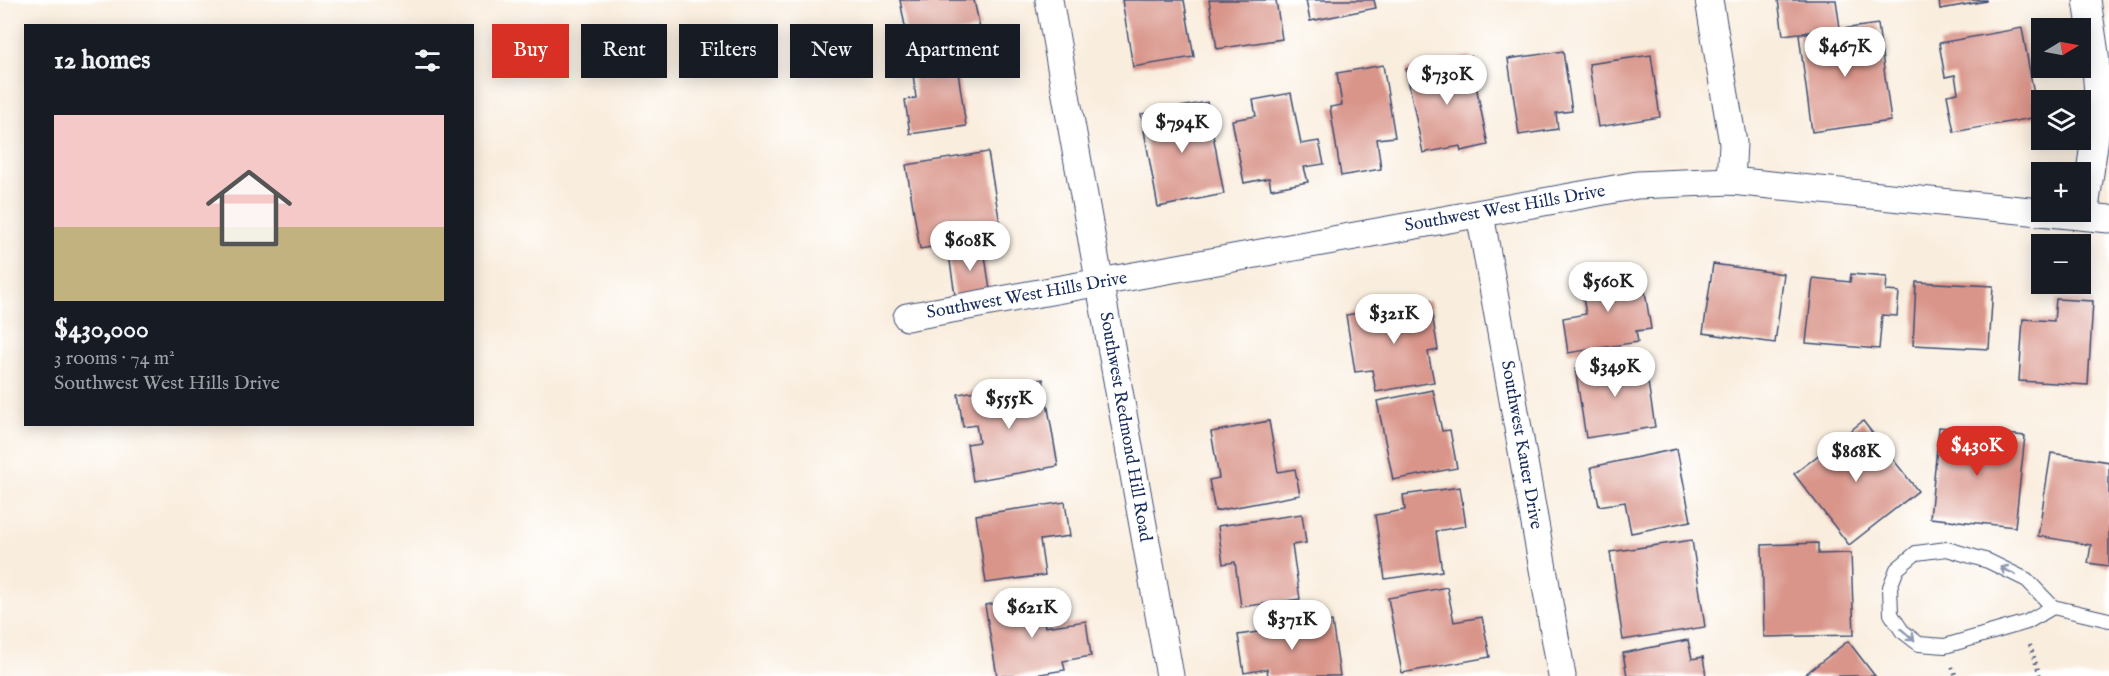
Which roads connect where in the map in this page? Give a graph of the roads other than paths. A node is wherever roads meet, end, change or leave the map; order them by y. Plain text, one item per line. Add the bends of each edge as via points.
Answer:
1 (1049, 0) edge
2 (1709, 0) edge
3 (2087, 0) edge
4 (1731, 181) junction
5 (1480, 214) junction
6 (2096, 218) edge
7 (1100, 283) junction
8 (907, 317) dead end
9 (2053, 607) junction
10 (2109, 620) edge
11 (1170, 676) edge
12 (1562, 676) edge

1 - 7 street, Southwest Redmond Hill Road
2 - 4 street via 1733,143
3 - 6 street via 2099,108
4 - 5 street, Southwest West Hills Drive via 1637,185
4 - 6 street, Southwest West Hills Drive
5 - 7 street, Southwest West Hills Drive
5 - 12 street, Southwest Kauer Drive
7 - 8 street, Southwest West Hills Drive
7 - 11 street, Southwest Redmond Hill Road
9 -> 9 lane via 2027,580 1988,561 1947,549 1916,553 1897,569 1890,587 1891,614 1902,631 1919,644 1945,646 2023,623
9 - 10 lane

